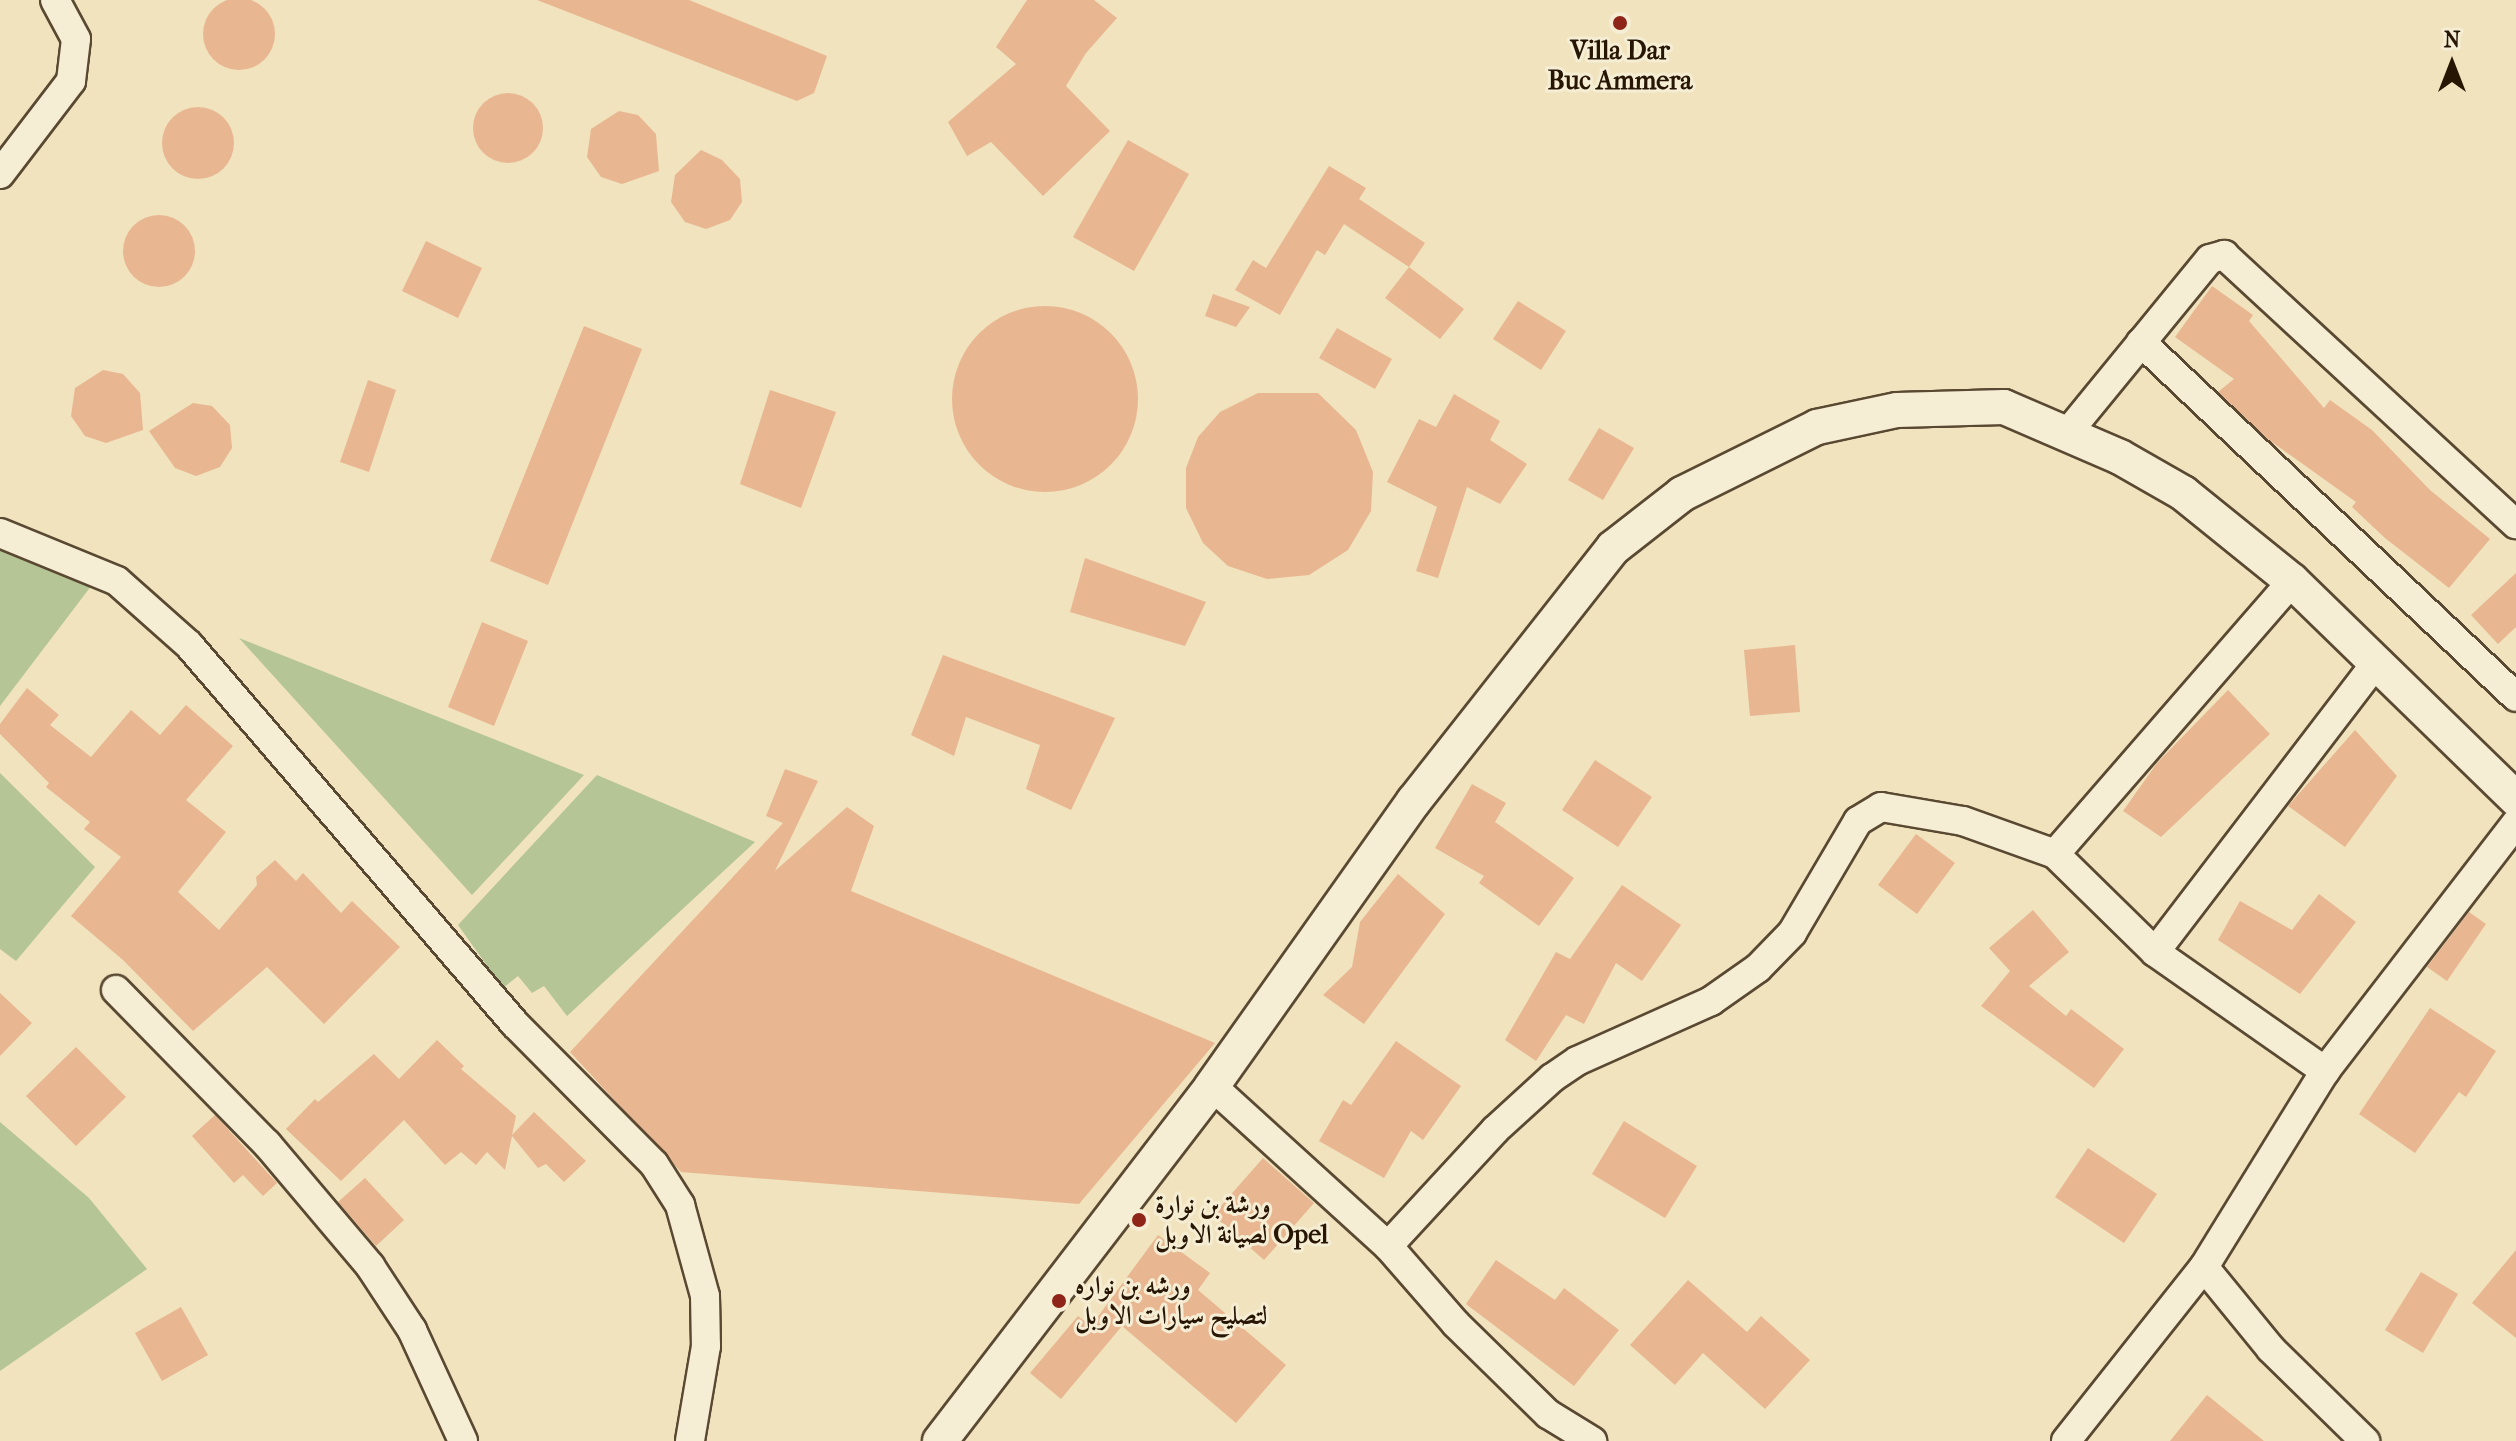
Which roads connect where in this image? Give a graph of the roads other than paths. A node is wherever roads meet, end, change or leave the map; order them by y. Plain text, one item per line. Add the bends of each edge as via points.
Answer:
1 (55, 0) edge
2 (0, 174) edge
3 (2141, 342) junction
4 (2069, 431) junction
5 (2516, 524) edge
6 (0, 533) edge
7 (2292, 581) junction
8 (2376, 663) junction
9 (2516, 697) edge
10 (2516, 799) edge
11 (2516, 823) edge
12 (2055, 854) junction
13 (2155, 952) junction
14 (116, 990) dead end
15 (2325, 1071) junction
16 (1212, 1086) junction
17 (1388, 1246) junction
18 (2204, 1267) junction
19 (1545, 1428) edge
20 (463, 1441) edge
21 (690, 1441) edge
22 (940, 1441) edge
23 (1592, 1441) edge
24 (2066, 1441) edge
25 (2365, 1441) edge

1 - 2 street via 76,39 71,81
3 - 4 street
3 - 5 street via 2210,259 2224,255
3 - 9 street
4 - 7 street via 2183,493
4 - 16 street via 2004,407 1897,410 1855,418 1817,427 1744,460 1646,518 1613,548 1414,801
6 - 21 street via 104,573 189,645 515,1024 654,1164 680,1205 705,1296 706,1346
7 - 8 street
7 - 12 street
8 - 10 street
8 - 13 street
11 - 15 street
12 - 13 street
12 - 17 street via 1918,810 1896,806 1869,813 1850,833 1792,933 1758,968 1711,1001 1577,1061 1552,1078 1495,1130
13 - 15 street
14 - 20 street via 267,1144 370,1266 412,1330
15 - 18 street
16 - 17 street
16 - 22 street
17 - 19 street
18 - 24 street
18 - 25 street via 2271,1349
19 - 23 street

